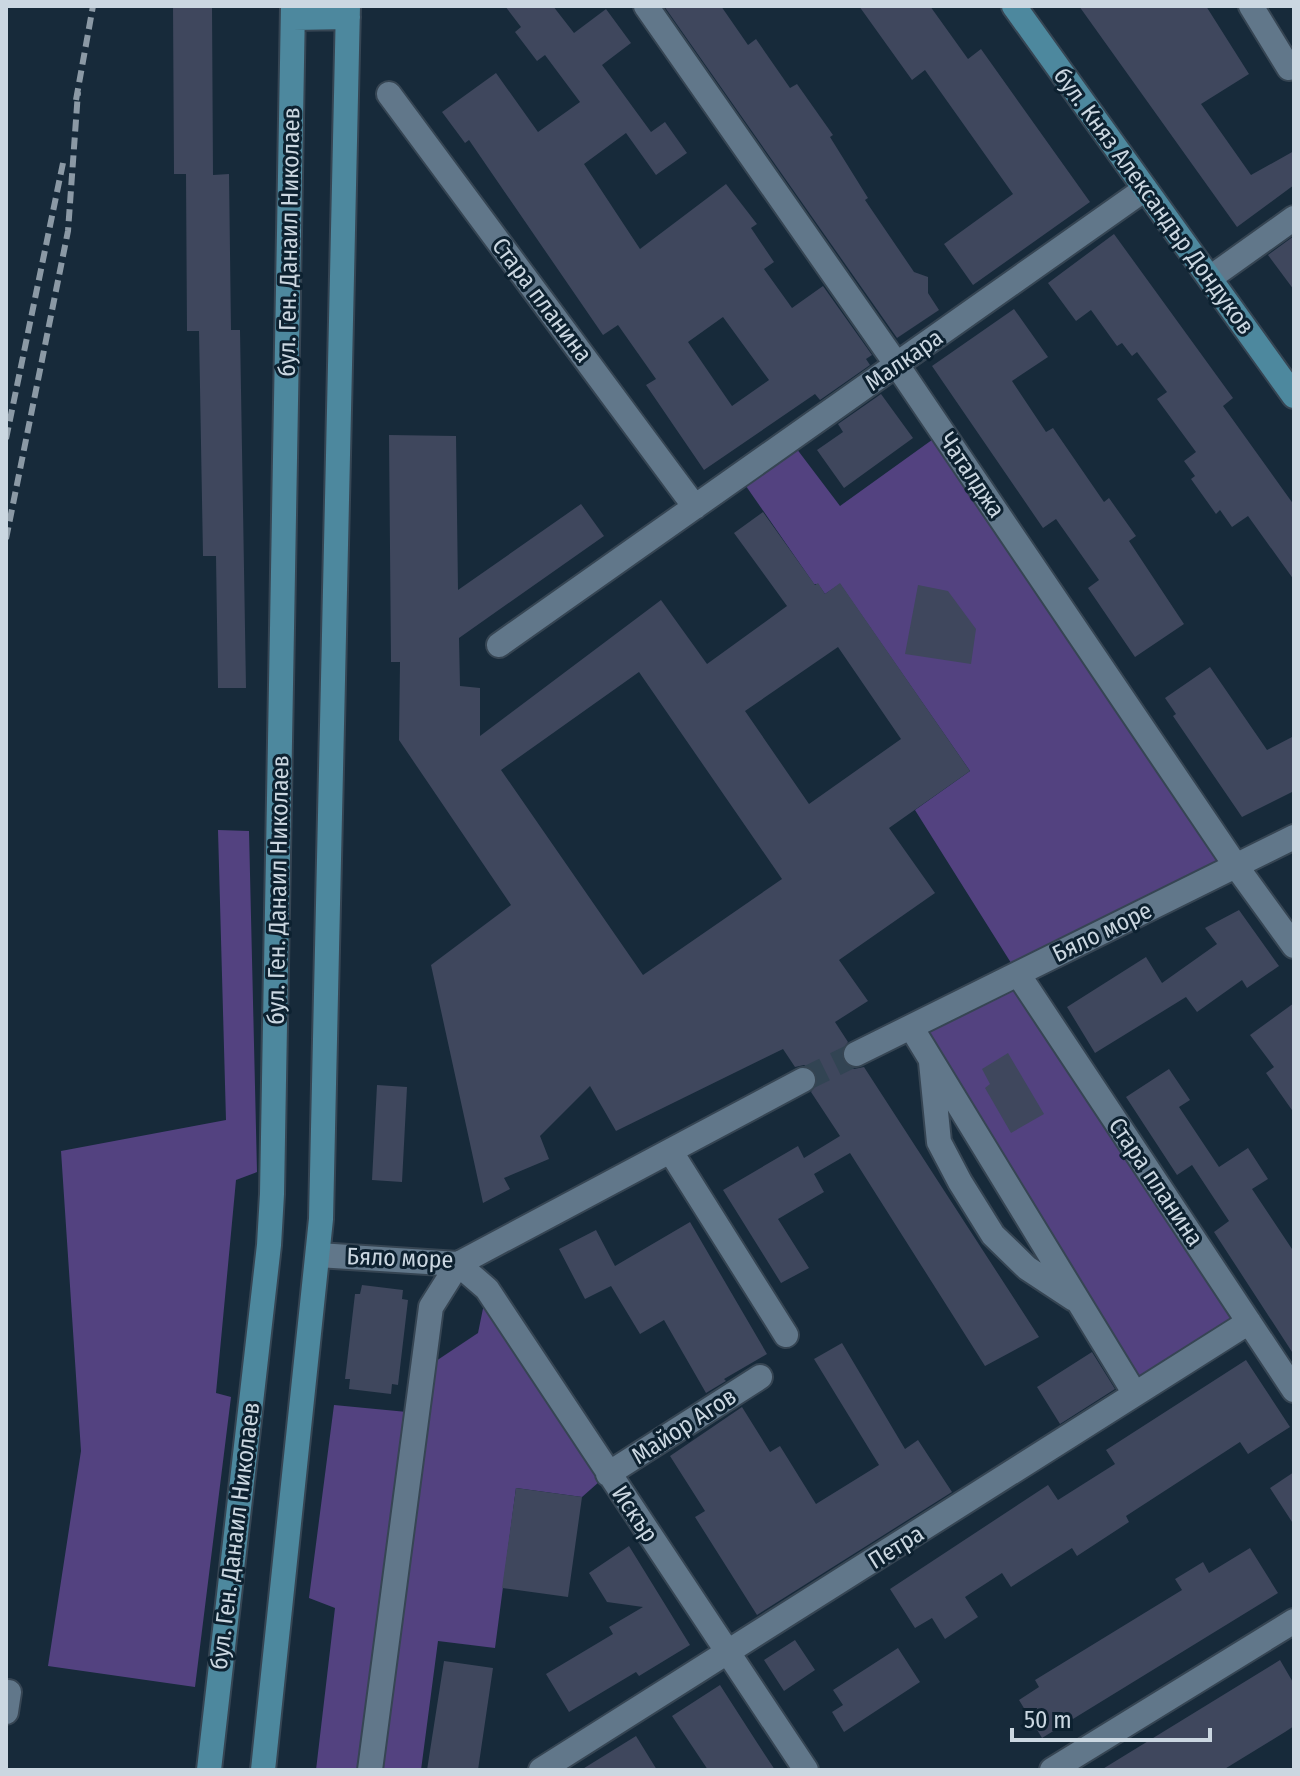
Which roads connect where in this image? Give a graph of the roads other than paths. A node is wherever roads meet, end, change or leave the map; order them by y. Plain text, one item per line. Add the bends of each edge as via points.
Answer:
1 (646, 6) edge
2 (1014, 6) edge
3 (1251, 6) edge
4 (350, 9) edge
5 (293, 12) edge
6 (1289, 68) dead end
7 (389, 94) dead end
8 (1145, 189) junction
9 (1294, 218) edge
10 (1210, 278) junction
11 (897, 365) junction
12 (1294, 396) edge
13 (695, 507) junction
14 (499, 645) dead end
15 (1294, 837) edge
16 (1236, 866) junction
17 (1294, 946) edge
18 (1018, 974) junction
19 (911, 1027) junction
20 (856, 1054) tunnel mouth
21 (931, 1060) junction
22 (803, 1080) tunnel mouth
23 (671, 1152) junction
24 (318, 1255) junction
25 (458, 1264) junction
26 (1079, 1302) junction
27 (1249, 1322) junction
28 (786, 1335) dead end
29 (760, 1377) dead end
30 (1294, 1390) edge
31 (1135, 1394) junction
32 (608, 1474) junction
33 (1294, 1621) edge
34 (728, 1654) junction
35 (209, 1770) edge
36 (263, 1770) edge
37 (370, 1770) edge
38 (541, 1770) edge
39 (806, 1770) edge
40 (1052, 1770) edge

1 - 11 street, Чаталджа
2 - 8 main road, бул. Княз Александър Дондуков
3 - 6 street
4 - 5 main road
4 - 24 main road, бул. Ген. Данаил Николаев
5 - 35 main road, бул. Ген. Данаил Николаев via 272,1194
7 - 13 street, Стара планина
8 - 10 main road, бул. Княз Александър Дондуков
8 - 11 street, Малкара
9 - 10 street
10 - 12 main road, бул. Княз Александър Дондуков
11 - 13 street, Малкара
11 - 16 street, Чаталджа
13 - 14 street, Малкара
15 - 16 street, Бяло море
16 - 17 street, Чаталджа
16 - 18 street, Бяло море
18 - 19 street, Бяло море
18 - 27 street, Стара планина
19 - 20 street, Бяло море
19 - 21 street
21 - 26 street
21 - 26 street via 939,1142 960,1182 993,1235 1027,1268
22 - 23 street, Бяло море
23 - 25 street, Бяло море
23 - 28 street
24 - 25 street, Бяло море
24 - 36 main road, бул. Ген. Данаил Николаев
25 - 32 street, Искър via 487,1289
25 - 37 street via 431,1307
26 - 31 street
27 - 30 street, Стара планина
27 - 31 street, Петра
29 - 32 street, Майор Агов
31 - 34 street, Петра
32 - 34 street, Искър
33 - 40 street
34 - 38 street, Петра
34 - 39 street, Искър

